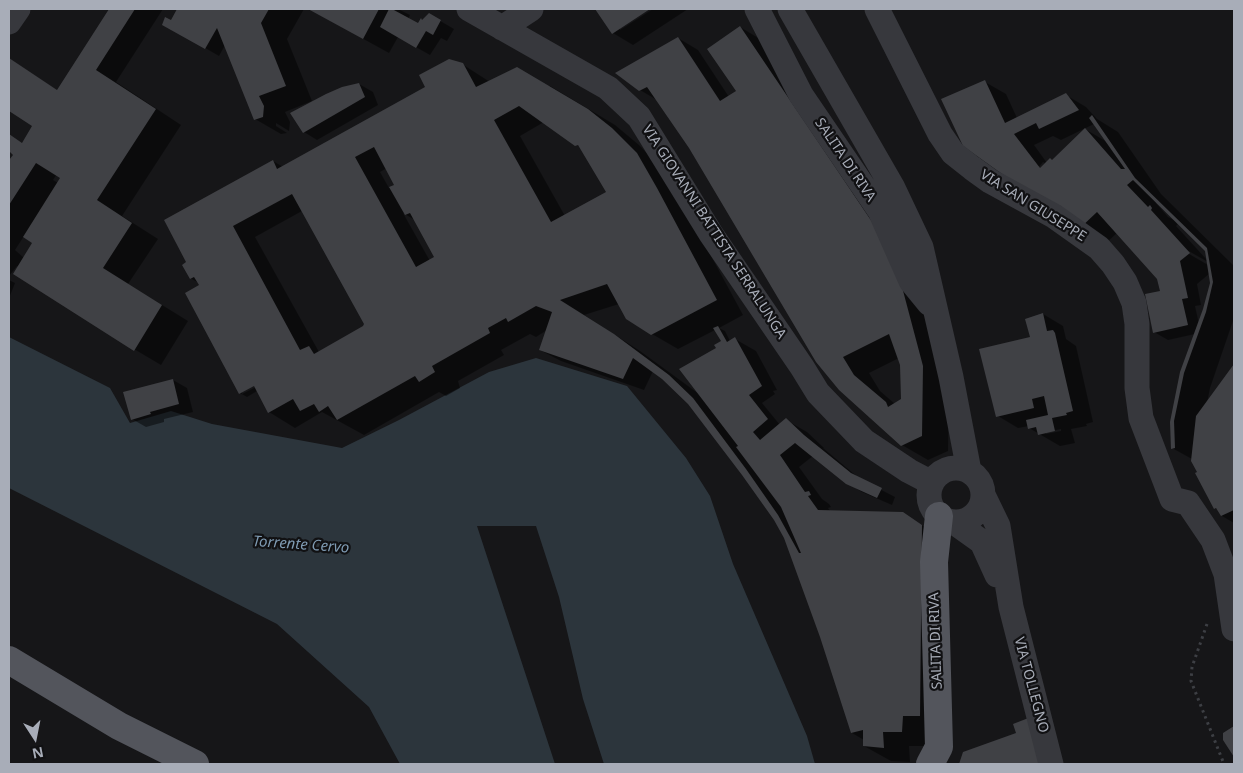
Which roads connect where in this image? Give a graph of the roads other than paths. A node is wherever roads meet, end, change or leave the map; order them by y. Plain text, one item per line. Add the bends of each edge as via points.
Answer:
1 (18, 9) edge
2 (470, 9) edge
3 (531, 9) edge
4 (757, 9) edge
5 (790, 9) edge
6 (877, 9) edge
7 (9, 22) edge
8 (502, 28) junction
9 (934, 309) junction
10 (969, 471) junction
11 (932, 483) junction
12 (984, 497) junction
13 (947, 519) junction
14 (1011, 607) junction
15 (1234, 629) edge
16 (9, 660) edge
17 (195, 764) edge
18 (930, 764) edge
19 (1052, 764) edge

1 - 7 street
2 - 8 street, VIA GIOVANNI BATTISTA SERRALUNGA
3 - 8 street
4 - 9 street, SALITA DI RIVA via 801,95 880,211 911,282
5 - 9 street, SALITA DI RIVA via 893,188 920,248
6 - 15 street, VIA SAN GIUSEPPE via 940,134 954,153 990,181 1054,216 1099,248 1125,282 1134,303 1137,324 1137,388 1142,418 1172,499 1188,503 1213,540 1226,574
8 - 11 street, VIA GIOVANNI BATTISTA SERRALUNGA via 608,88 639,117 711,234 818,393 864,442
9 - 10 street, SALITA DI RIVA
10 - 11 street via 961,468 944,471
10 - 12 street via 980,482
11 - 13 street via 929,492 933,510
12 - 13 street via 970,518 962,522
12 - 14 street, VIA TOLLEGNO via 998,526
13 - 14 street, VIA TOLLEGNO via 982,542
13 - 18 main road, SALITA DI RIVA via 934,562 939,747
14 - 19 street, VIA TOLLEGNO
16 - 17 main road via 119,726

